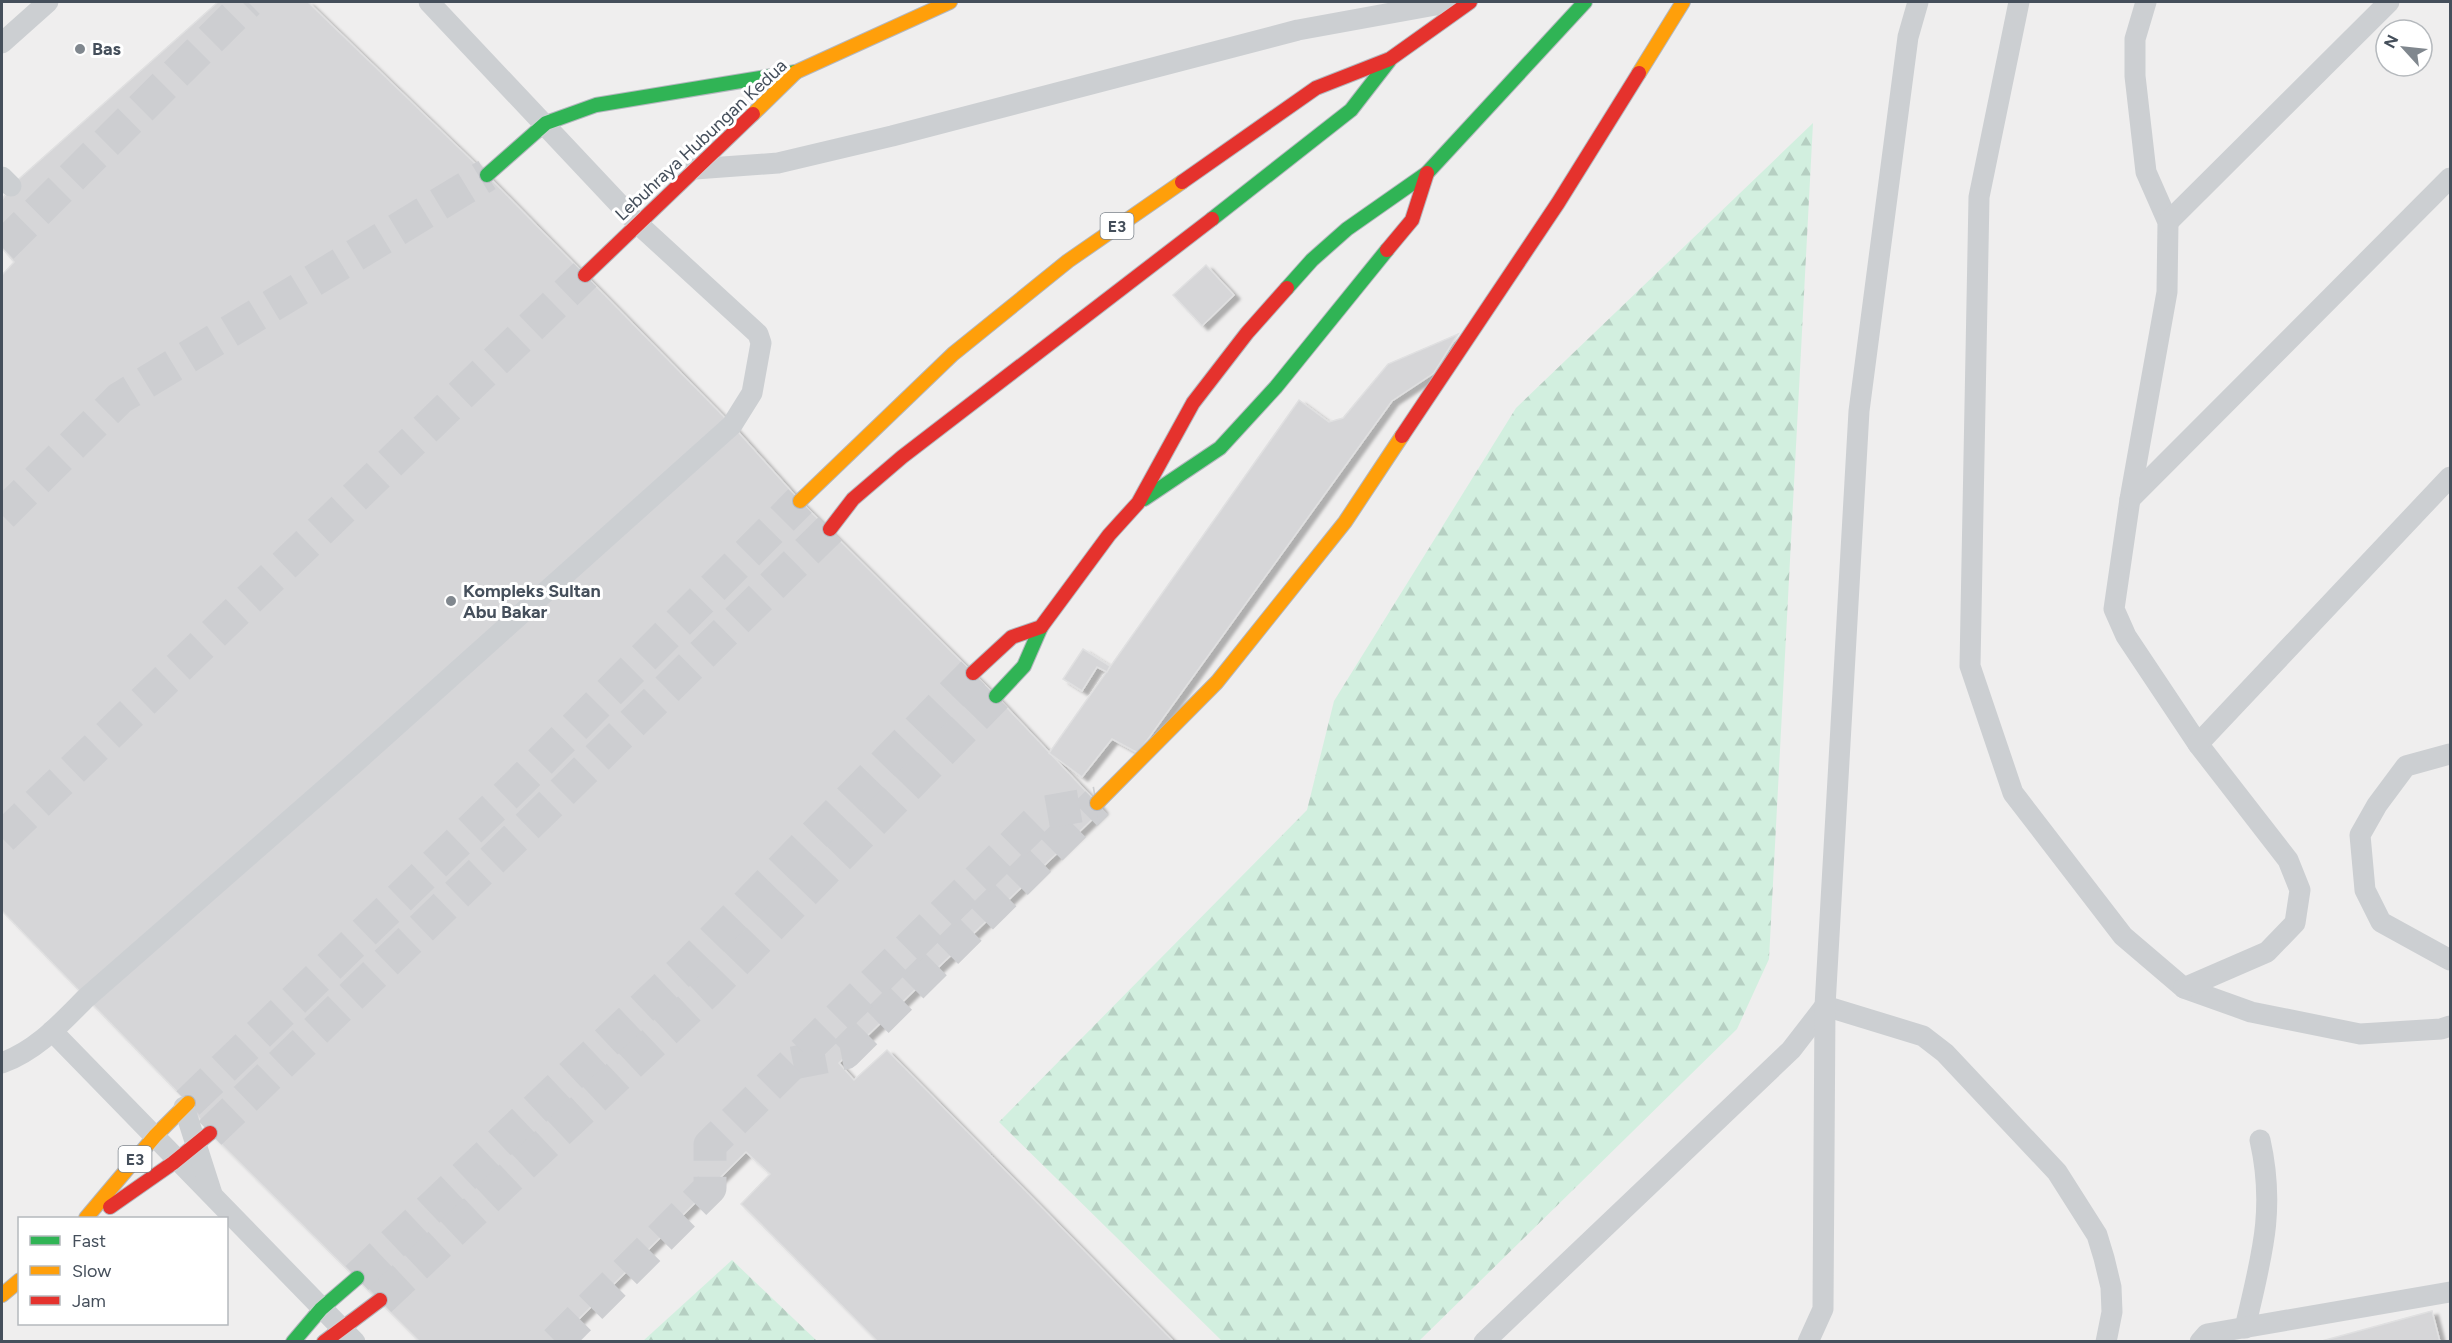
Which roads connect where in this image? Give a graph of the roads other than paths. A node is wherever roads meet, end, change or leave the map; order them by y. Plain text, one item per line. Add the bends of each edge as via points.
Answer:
1 (48, 2) edge
2 (429, 2) edge
3 (950, 2) edge
4 (1452, 2) edge
5 (1470, 2) edge
6 (1585, 2) edge
7 (1683, 2) edge
8 (1918, 2) edge
9 (2019, 2) edge
10 (2146, 2) edge
11 (2389, 2) edge
12 (2, 43) edge
13 (1390, 59) junction
14 (796, 72) junction
15 (546, 123) junction
16 (694, 169) junction
17 (1426, 173) junction
18 (487, 175) tunnel mouth
19 (2451, 177) edge
20 (2168, 222) junction
21 (637, 223) junction
22 (585, 275) tunnel mouth
23 (2451, 477) edge
24 (2130, 499) junction
25 (800, 501) tunnel mouth
26 (1138, 503) junction
27 (830, 530) tunnel mouth
28 (1041, 627) junction
29 (973, 673) tunnel mouth
30 (996, 696) tunnel mouth
31 (2198, 744) junction
32 (2451, 754) edge
33 (1097, 802) dead end
34 (2451, 960) edge
35 (2184, 988) junction
36 (1825, 1006) junction
37 (2451, 1026) edge
38 (52, 1031) junction
39 (2, 1063) edge
40 (186, 1105) joint
41 (154, 1136) junction
42 (203, 1138) junction
43 (2260, 1140) dead end
44 (177, 1160) junction
45 (213, 1197) junction
46 (87, 1217) edge
47 (94, 1217) edge
48 (357, 1278) tunnel mouth
49 (18, 1282) edge
50 (2451, 1292) edge
51 (2, 1295) edge
52 (380, 1300) tunnel mouth
53 (321, 1309) junction
54 (2246, 1328) junction
55 (348, 1335) edge
56 (292, 1341) edge
57 (324, 1341) edge
58 (1484, 1341) edge
59 (1808, 1341) edge
60 (2106, 1341) edge
61 (2200, 1341) edge

1 - 12 lane
2 - 15 lane
3 - 14 highway, Lebuhraya Hubungan Kedua
4 - 16 lane via 1298,30 778,163
5 - 13 highway, E3
6 - 17 highway
7 - 33 highway via 1558,203 1345,522 1217,682
8 - 36 lane via 1908,37 1859,411
9 - 35 lane via 1979,197 1970,666 2013,793 2123,936
10 - 20 lane via 2135,39 2135,76 2146,171
11 - 20 lane
13 - 25 highway, E3 via 1316,88 1068,261 953,354
13 - 27 highway via 1351,110 902,457 853,499
14 - 15 highway via 596,105
14 - 16 highway, Lebuhraya Hubungan Kedua
15 - 18 highway
15 - 21 lane
16 - 21 highway, Lebuhraya Hubungan Kedua
17 - 26 highway via 1347,229 1312,260 1247,333 1193,403
17 - 26 highway via 1412,220 1276,387 1220,448
19 - 24 lane
20 - 24 lane via 2167,292
21 - 22 highway, Lebuhraya Hubungan Kedua
21 - 38 lane via 758,334 761,343 752,393 732,424
23 - 31 lane
24 - 31 lane via 2114,609 2126,636
26 - 28 highway via 1109,535
28 - 29 highway via 1012,637
28 - 30 highway via 1024,666
31 - 35 lane via 2288,860 2300,890 2295,923 2267,952
32 - 34 lane via 2406,766 2360,834 2365,890 2381,922
35 - 37 lane via 2251,1012 2360,1035
36 - 58 lane via 1791,1050
36 - 59 lane via 1822,1309
36 - 60 lane via 1923,1036 1945,1053 2057,1172 2097,1235 2110,1287 2112,1312
38 - 39 lane via 21,1056
38 - 41 lane
40 - 41 highway, E3
40 - 42 lane
41 - 44 lane
41 - 46 highway, E3
42 - 44 highway
42 - 45 lane
43 - 54 lane via 2268,1202 2265,1240
44 - 45 lane
44 - 47 highway
45 - 53 lane
48 - 53 highway
49 - 51 highway
50 - 54 lane
52 - 55 highway
53 - 55 lane
53 - 56 highway
54 - 61 lane via 2207,1334
55 - 57 highway

